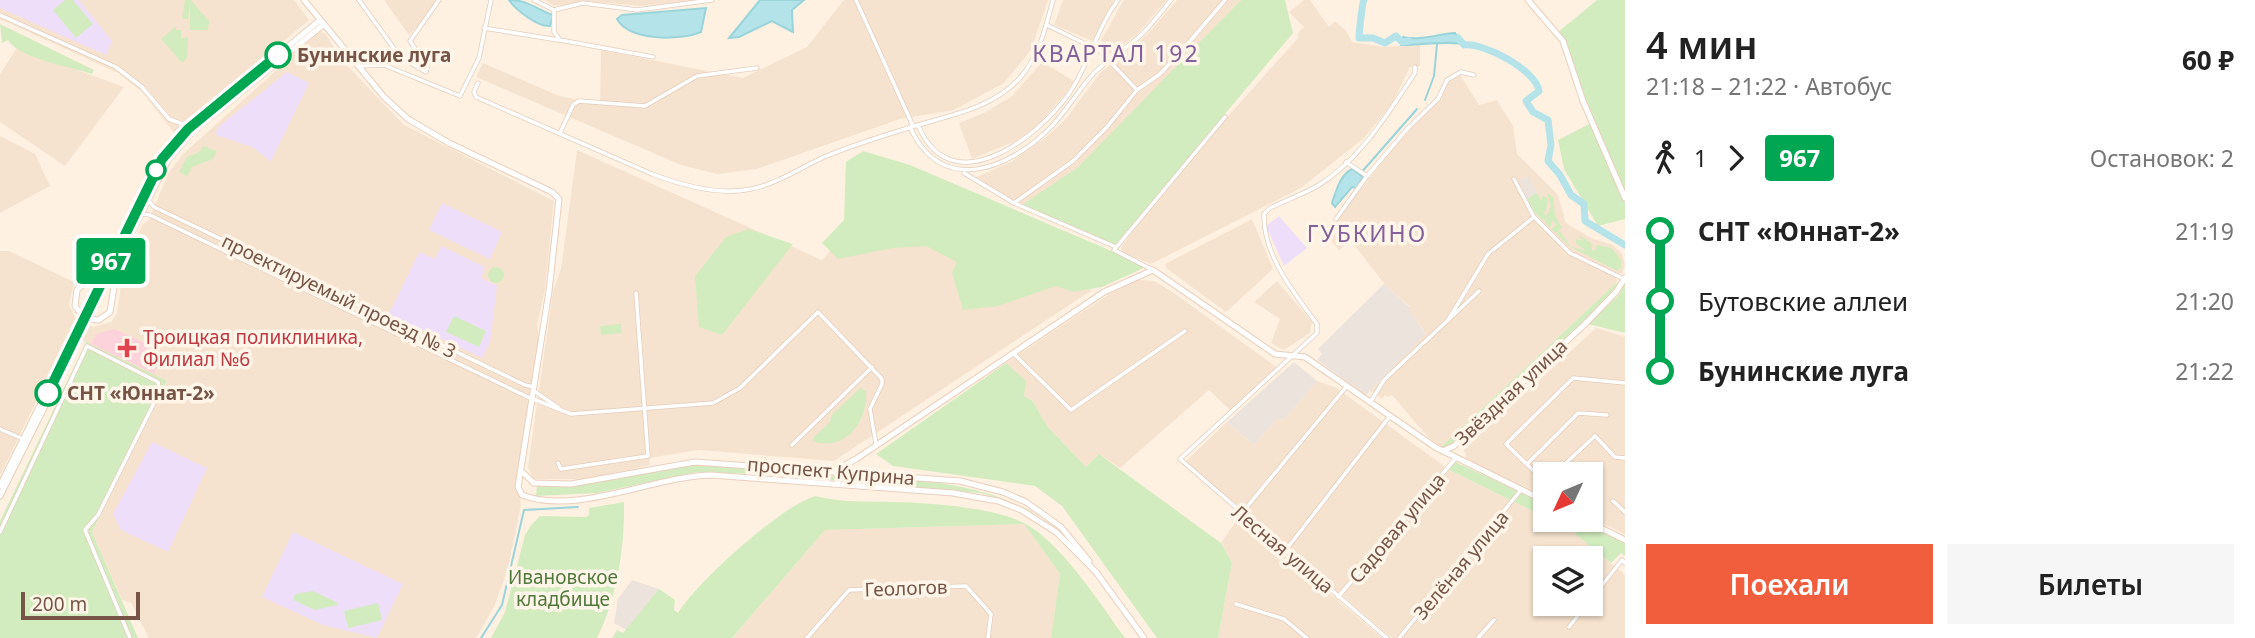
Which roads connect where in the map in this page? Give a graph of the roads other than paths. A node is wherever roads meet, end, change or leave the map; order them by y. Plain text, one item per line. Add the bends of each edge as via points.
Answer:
1 (304, 0) edge
2 (359, 0) edge
3 (439, 0) edge
4 (491, 0) edge
5 (534, 0) edge
6 (712, 0) edge
7 (856, 0) edge
8 (1118, 0) edge
9 (1171, 0) edge
10 (1225, 0) edge
11 (1528, 0) edge
12 (1054, 1) edge
13 (554, 10) junction
14 (0, 15) edge
15 (322, 22) junction
16 (1047, 25) junction
17 (484, 29) junction
18 (560, 40) junction
19 (1094, 47) junction
20 (653, 57) dead end
21 (1110, 58) junction
22 (359, 66) junction
23 (1415, 67) dead end
24 (757, 68) dead end
25 (1474, 75) dead end
26 (478, 83) dead end
27 (1138, 90) junction
28 (1225, 117) dead end
29 (914, 126) junction
30 (560, 133) junction
31 (183, 137) junction
32 (1346, 162) junction
33 (962, 171) junction
34 (1367, 176) junction
35 (1514, 179) dead end
36 (147, 198) junction
37 (1625, 198) edge
38 (1014, 203) junction
39 (138, 217) junction
40 (1534, 217) junction
41 (1336, 219) dead end
42 (1116, 247) junction
43 (116, 257) junction
44 (1153, 270) junction
45 (1625, 278) edge
46 (1479, 291) dead end
47 (636, 293) dead end
48 (86, 319) junction
49 (1448, 320) junction
50 (1185, 331) dead end
51 (1306, 344) junction
52 (1012, 353) junction
53 (1291, 355) junction
54 (1305, 357) junction
55 (872, 368) junction
56 (1625, 383) edge
57 (1347, 386) junction
58 (534, 389) junction
59 (533, 400) junction
60 (1370, 402) junction
61 (644, 409) junction
62 (566, 412) junction
63 (1607, 415) dead end
64 (1390, 416) junction
65 (0, 429) edge
66 (25, 440) junction
67 (792, 445) dead end
68 (876, 445) junction
69 (1454, 446) junction
70 (1443, 451) junction
71 (856, 458) junction
72 (1625, 458) edge
73 (1456, 459) junction
74 (1567, 462) edge
75 (558, 463) dead end
76 (1527, 464) junction
77 (1533, 470) edge
78 (824, 471) junction
79 (522, 472) junction
80 (862, 473) junction
81 (534, 483) junction
82 (0, 486) edge
83 (518, 489) junction
84 (1521, 490) junction
85 (1532, 495) edge
86 (0, 496) edge
87 (1613, 501) dead end
88 (1625, 512) edge
89 (1241, 514) junction
90 (1603, 529) edge
91 (0, 532) edge
92 (1625, 540) edge
93 (1285, 551) junction
94 (1623, 561) edge
95 (1097, 573) junction
96 (1603, 585) edge
97 (1338, 597) junction
98 (1236, 604) dead end
99 (1577, 616) edge
100 (1494, 620) dead end
101 (1569, 626) dead end
102 (130, 638) edge
103 (807, 638) edge
104 (988, 638) edge
105 (1144, 638) edge
106 (1307, 638) edge
107 (1387, 638) edge
108 (1399, 638) edge
109 (1478, 638) edge

1 - 15 main road
2 - 3 street via 400,57 429,71 429,62 410,41
4 - 17 street
5 - 13 street
6 - 13 street via 637,10 583,3
7 - 29 street
8 - 19 street
9 - 21 street via 1144,32
10 - 27 street via 1160,74
11 - 37 main road via 1563,41
12 - 16 street
13 - 18 street via 554,32
14 - 31 street via 125,73 169,119 198,130 178,130
15 - 22 main road
15 - 31 main road
16 - 19 street
16 - 29 street via 1020,78 994,100
17 - 18 street
17 - 22 street via 479,58 459,97 384,65
18 - 20 street
19 - 21 street
19 - 29 street via 1073,88 1043,123 985,160 970,164 949,159 929,145
21 - 27 street
21 - 33 street via 1036,139 988,167
22 - 58 main road via 384,97 415,124 557,196 560,211
23 - 32 street via 1391,112
24 - 30 street via 696,76 645,106 579,101
25 - 34 street via 1461,72 1447,80 1438,99
26 - 30 street via 476,97
27 - 38 street via 1073,161
28 - 42 street
29 - 30 street via 750,190 725,191 679,184
29 - 33 street via 923,150 946,167
31 - 36 main road
31 - 43 main road via 156,171
32 - 34 street
32 - 51 street via 1320,184 1264,214 1267,239 1280,269 1317,324 1317,333
33 - 38 street
34 - 41 street
35 - 40 street
36 - 39 main road
36 - 58 street, проектируемый проезд № 3 via 154,207
38 - 42 street
39 - 43 main road
39 - 59 street, проектируемый проезд № 3 via 150,215
40 - 45 street via 1570,253
40 - 49 street via 1488,254
42 - 44 street via 1114,250
43 - 48 main road
43 - 48 main road via 113,306 104,317
43 - 48 main road via 77,290 75,306
44 - 52 main road via 1104,292
44 - 53 main road via 1275,354
45 - 69 main road, Звёздная улица via 1593,316
46 - 49 street
47 - 61 street
48 - 66 main road
48 - 86 main road
49 - 60 street via 1384,380
50 - 52 street via 1071,410
51 - 53 street
51 - 54 street
52 - 68 main road
53 - 54 main road
53 - 89 street, Лесная улица via 1180,459
54 - 57 main road
55 - 61 street via 818,312 728,397 708,404
55 - 67 street
55 - 68 street via 883,382 870,408
56 - 76 street via 1573,378 1506,444
57 - 60 main road
57 - 89 street
58 - 59 main road
58 - 62 street, проектируемый проезд № 3
59 - 62 street, проектируемый проезд № 3
59 - 79 main road
60 - 64 main road
61 - 62 street
61 - 75 street via 648,456 573,469 561,469
63 - 76 street via 1578,413
64 - 70 main road
64 - 93 street
65 - 66 street
66 - 82 main road
68 - 71 main road
69 - 70 main road, Звёздная улица
69 - 73 main road
70 - 73 main road, Звёздная улица
71 - 78 main road
71 - 80 main road via 854,466
72 - 74 street via 1615,457 1595,436
73 - 84 main road, Звёздная улица
73 - 97 street, Садовая улица
76 - 77 street
78 - 80 main road, проспект Куприна
78 - 81 main road, проспект Куприна via 695,462 571,484
79 - 81 main road
79 - 83 main road
80 - 95 main road, проспект Куприна via 960,481 1003,492 1061,527
81 - 83 street, проспект Куприна via 523,483
83 - 95 main road, проспект Куприна via 534,498 575,499 676,477 711,475 953,493 998,501 1040,520
84 - 85 main road, Звёздная улица
84 - 108 street, Зелёная улица
87 - 88 street
89 - 93 street, Лесная улица
90 - 92 main road
91 - 102 street via 87,346 158,382 160,391 98,515 85,530
93 - 97 street, Лесная улица
94 - 96 street
95 - 105 main road, проспект Куприна
97 - 107 street, Лесная улица
98 - 106 street via 1284,619
99 - 101 street
100 - 109 street
103 - 104 street, Геологов via 849,590 966,586 990,614

